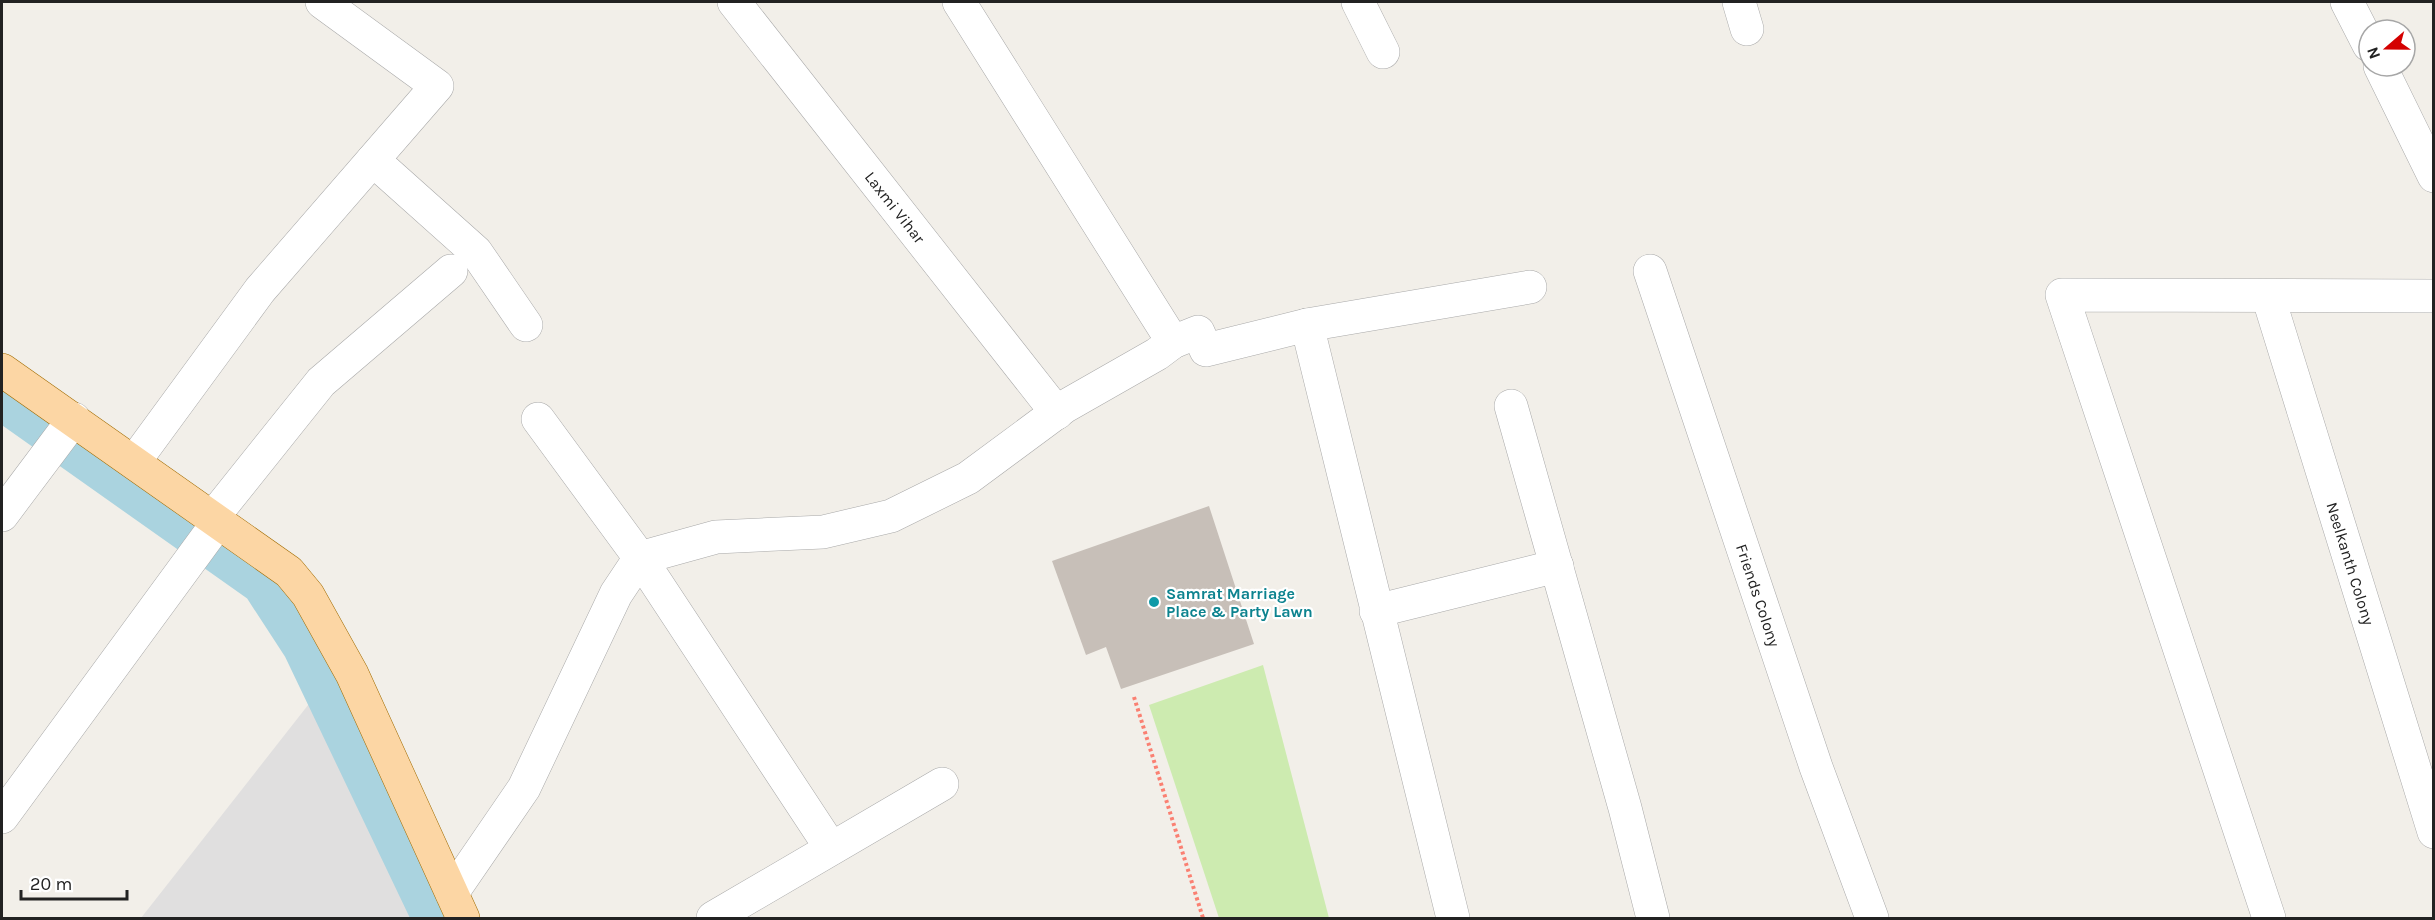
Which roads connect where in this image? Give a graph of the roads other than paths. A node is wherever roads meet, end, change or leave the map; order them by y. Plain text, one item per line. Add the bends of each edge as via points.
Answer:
1 (322, 2) edge
2 (734, 2) edge
3 (959, 2) edge
4 (1358, 2) edge
5 (2347, 2) edge
6 (2357, 22) edge
7 (1383, 52) dead end
8 (2386, 78) edge
9 (373, 160) junction
10 (2433, 176) edge
11 (1650, 271) dead end
12 (451, 272) dead end
13 (1530, 287) dead end
14 (2268, 296) junction
15 (2433, 296) edge
16 (526, 325) dead end
17 (1307, 325) junction
18 (1173, 342) junction
19 (2, 370) edge
20 (1511, 406) dead end
21 (1057, 413) junction
22 (538, 419) dead end
23 (62, 435) junction
24 (134, 462) junction
25 (2, 515) edge
26 (210, 531) junction
27 (640, 558) junction
28 (1557, 566) junction
29 (1376, 611) junction
30 (942, 784) dead end
31 (2, 817) edge
32 (2433, 832) edge
33 (831, 848) junction
34 (457, 906) edge
35 (712, 918) edge
36 (1453, 918) edge
37 (1653, 918) edge
38 (1872, 918) edge
39 (2269, 918) edge

1 - 9 street via 437,86
2 - 21 street, Laxmi Vihar
3 - 18 street
4 - 7 street
5 - 6 street
8 - 10 street
9 - 16 street via 476,252
9 - 24 street via 260,290
11 - 38 street, Friends Colony via 1816,767
12 - 26 street via 321,382
13 - 17 street
14 - 15 street
14 - 32 street, Neelkanth Colony
14 - 39 street via 2062,295
17 - 18 street via 1206,350 1198,332
17 - 29 street
18 - 21 street
19 - 23 main road
20 - 28 street
21 - 27 street via 968,478 891,516 823,532 716,537
22 - 27 street
23 - 24 main road
23 - 25 street
24 - 26 main road
26 - 31 street
26 - 34 main road via 289,572 308,594 352,674
27 - 33 street
27 - 34 street via 616,594 524,788
28 - 29 street
28 - 37 street
29 - 36 street
30 - 33 street
33 - 35 street

